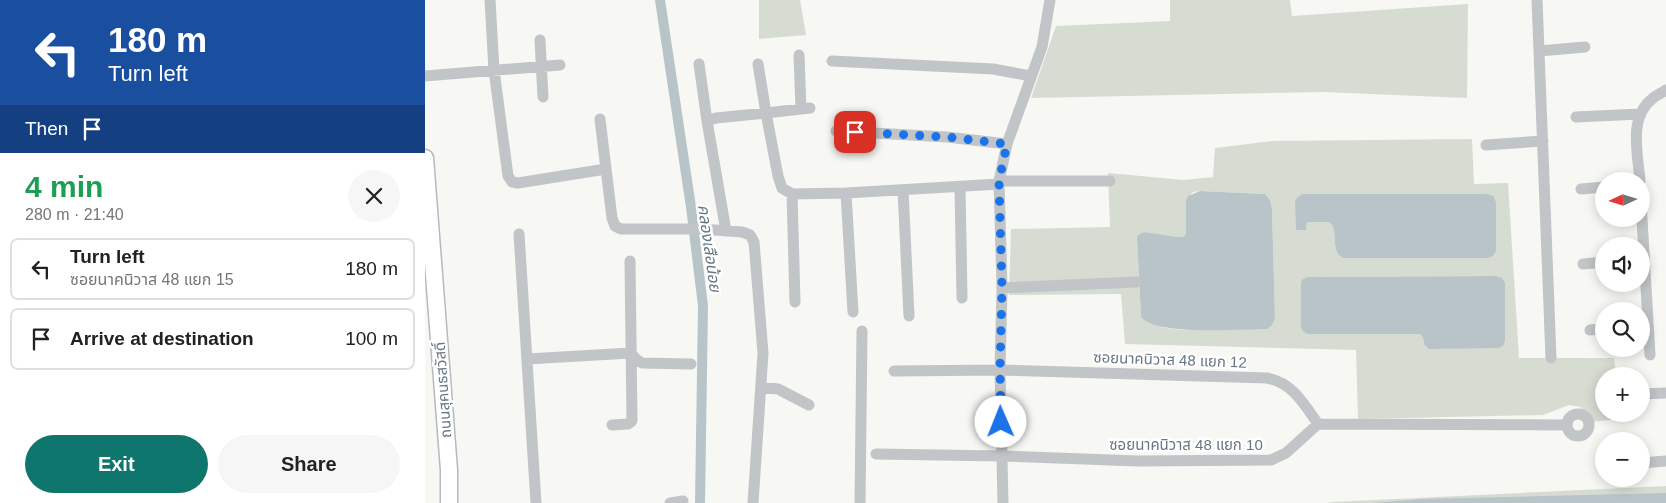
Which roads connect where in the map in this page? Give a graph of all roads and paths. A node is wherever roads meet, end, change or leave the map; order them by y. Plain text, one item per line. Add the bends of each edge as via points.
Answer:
1 (490, 0) edge
2 (1050, 0) edge
3 (1537, 0) edge
4 (540, 40) dead end
5 (1585, 47) dead end
6 (1539, 51) junction
7 (799, 55) dead end
8 (832, 61) dead end
9 (699, 64) dead end
10 (758, 64) dead end
11 (559, 65) dead end
12 (541, 67) junction
13 (494, 70) junction
14 (425, 76) edge
15 (1031, 76) junction
16 (1666, 90) edge
17 (543, 97) dead end
18 (766, 113) junction
19 (1640, 114) junction
20 (1576, 117) dead end
21 (600, 119) dead end
22 (707, 121) junction
23 (836, 132) dead end
24 (1543, 141) junction
25 (1007, 144) junction
26 (1486, 145) dead end
27 (425, 158) edge
28 (606, 169) junction
29 (1639, 172) edge
30 (1110, 181) dead end
31 (999, 183) junction
32 (960, 187) junction
33 (1595, 188) edge
34 (1581, 189) dead end
35 (903, 190) junction
36 (846, 193) junction
37 (791, 194) junction
38 (726, 231) junction
39 (519, 234) dead end
40 (631, 261) dead end
41 (1595, 263) edge
42 (1583, 264) dead end
43 (1135, 282) dead end
44 (1002, 288) junction
45 (962, 298) dead end
46 (795, 302) dead end
47 (853, 312) dead end
48 (909, 316) dead end
49 (1590, 330) dead end
50 (1595, 330) edge
51 (862, 331) dead end
52 (631, 354) junction
53 (1551, 358) dead end
54 (527, 359) junction
55 (691, 364) dead end
56 (1000, 370) junction
57 (894, 371) dead end
58 (761, 387) junction
59 (1666, 393) edge
60 (1650, 394) edge
61 (809, 405) dead end
62 (612, 424) dead end
63 (1319, 424) junction
64 (1567, 426) dead end
65 (875, 454) dead end
66 (1002, 456) junction
67 (1666, 460) edge
68 (1650, 462) edge
69 (683, 501) dead end
70 (449, 503) edge
71 (536, 503) edge
72 (670, 503) edge
73 (753, 503) edge
74 (860, 503) edge
75 (1003, 503) edge

1 - 13 street
2 - 15 street via 1042,47
3 - 6 street
4 - 12 street
5 - 6 street
6 - 24 street
7 - 18 street via 805,109
8 - 15 street via 993,69
9 - 22 street
10 - 18 street
11 - 12 street
12 - 13 street
12 - 17 street
13 - 14 street
13 - 28 street via 508,176 512,182
15 - 25 street
16 - 19 street via 1652,99
18 - 22 street
18 - 37 street via 777,176 782,188
19 - 20 street
19 - 29 street via 1636,126
21 - 28 street
22 - 38 street
23 - 25 street via 947,137
24 - 26 street
24 - 53 street
25 - 31 street
27 - 70 main road, ถนนสุคนธสวัสดิ์
28 - 38 street via 615,226 621,229
30 - 31 street
31 - 32 street
31 - 44 street
32 - 35 street
32 - 45 street
33 - 34 street
35 - 36 street
35 - 48 street
36 - 37 street
36 - 47 street
37 - 46 street
38 - 58 street via 750,234 754,242 763,353
39 - 54 street
40 - 52 street
41 - 42 street
43 - 44 street
44 - 56 street
49 - 50 street
51 - 74 street
52 - 54 street
52 - 55 street via 642,363
52 - 62 street via 632,421
54 - 71 street
56 - 57 street, ซอยนาคนิวาส 48 แยก 12
56 - 63 street, ซอยนาคนิวาส 48 แยก 12 via 1267,378 1290,387
56 - 66 street
58 - 61 street via 777,389
58 - 73 street
59 - 60 street
63 - 64 street
63 - 66 street, ซอยนาคนิวาส 48 แยก 10 via 1286,453 1271,460 1138,461
65 - 66 street, ซอยนาคนิวาส 48 แยก 10
66 - 75 street
67 - 68 street
69 - 72 street

